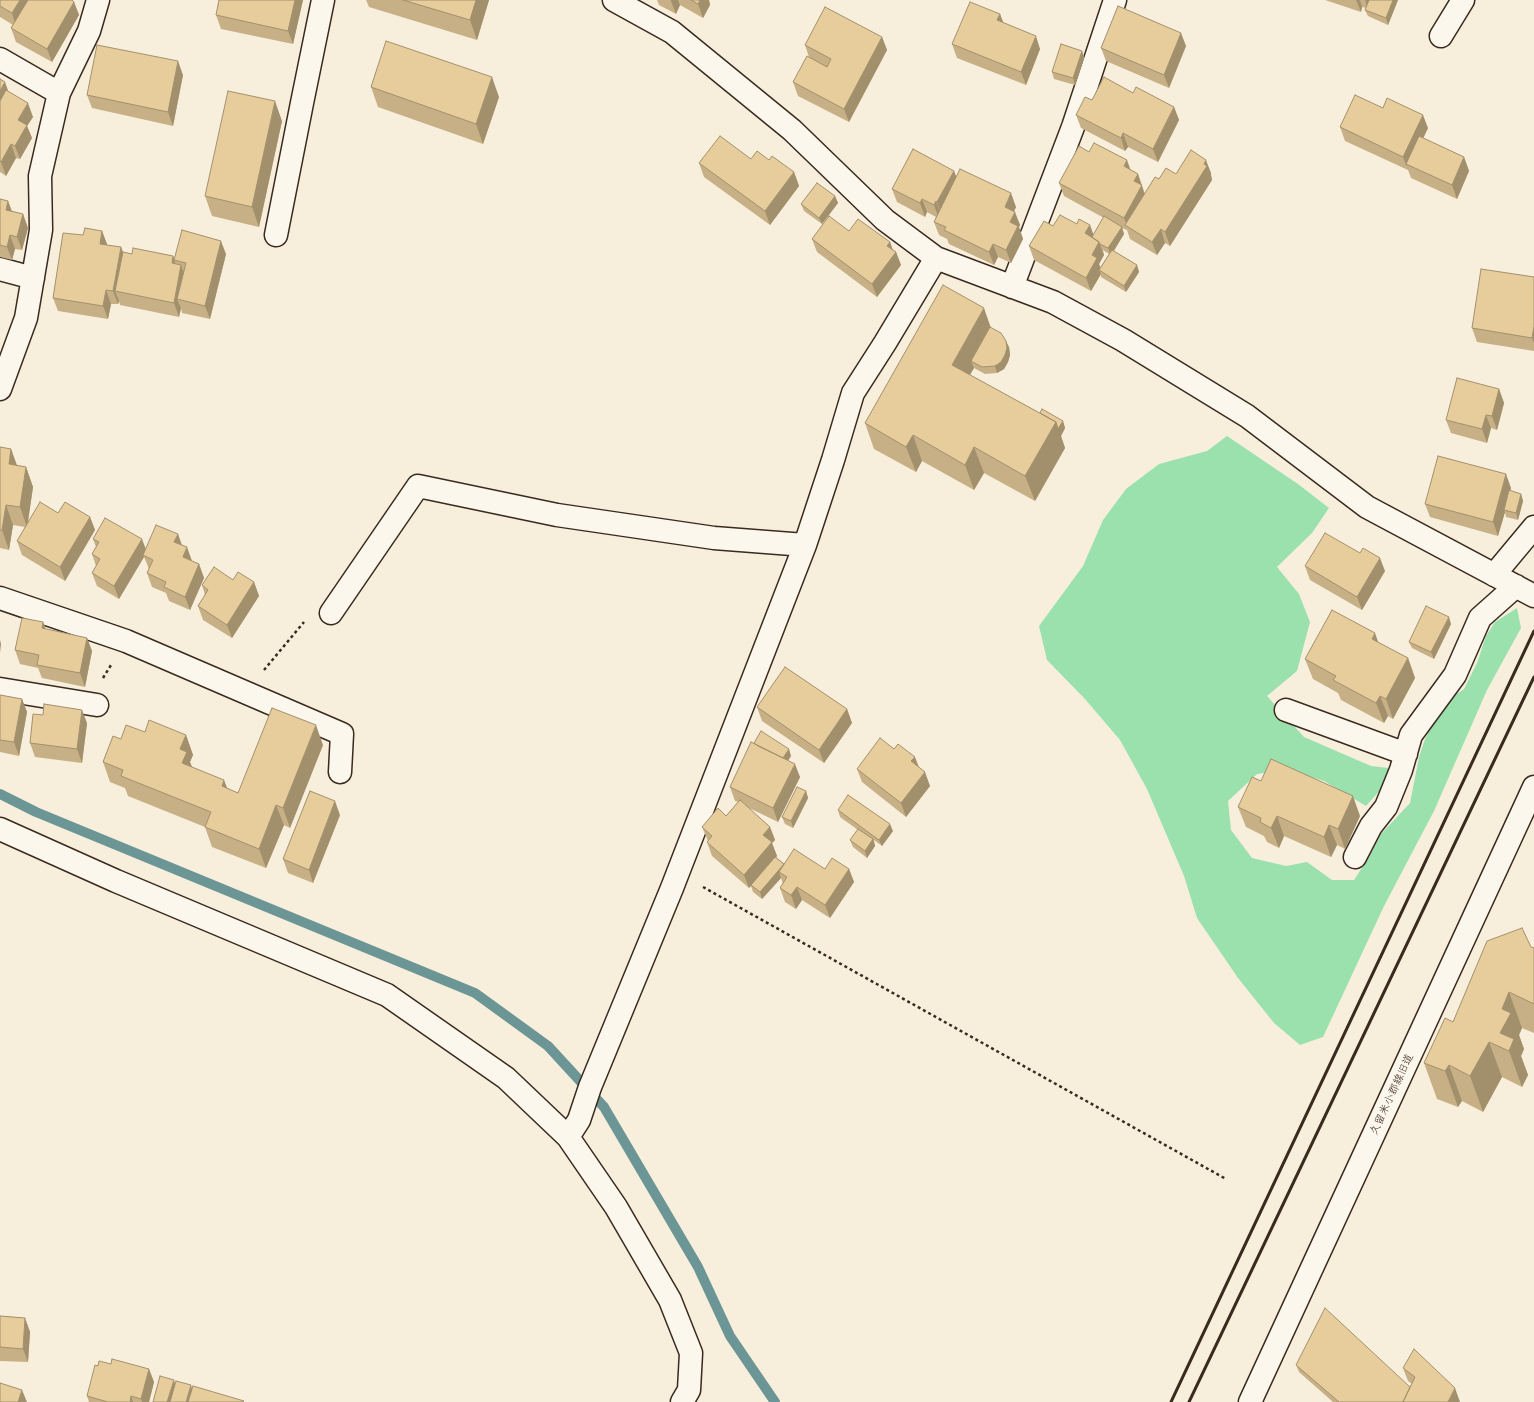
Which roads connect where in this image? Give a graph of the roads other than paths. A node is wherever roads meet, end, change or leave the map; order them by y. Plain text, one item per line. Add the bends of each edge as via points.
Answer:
1 (98, 0) edge
2 (323, 0) edge
3 (614, 0) edge
4 (1115, 0) edge
5 (1463, 0) edge
6 (1441, 36) dead end
7 (0, 59) edge
8 (59, 93) junction
9 (276, 235) dead end
10 (936, 258) junction
11 (0, 269) edge
12 (33, 278) junction
13 (1012, 287) junction
14 (0, 389) edge
15 (1534, 527) edge
16 (805, 545) junction
17 (1494, 575) junction
18 (1525, 591) edge
19 (0, 598) edge
20 (331, 613) road end
21 (0, 689) edge
22 (97, 705) dead end
23 (1286, 710) dead end
24 (1406, 754) junction
25 (340, 772) dead end
26 (1534, 787) edge
27 (0, 829) edge
28 (1355, 857) dead end
29 (568, 1137) junction
30 (682, 1402) edge
31 (1250, 1402) edge

1 - 8 street via 89,31
2 - 9 street
3 - 10 street via 672,32 792,130 885,220
4 - 13 street via 1074,127
5 - 6 street
7 - 8 street
8 - 12 street via 40,176 41,230
10 - 13 street
10 - 16 street via 852,393
11 - 12 street
12 - 14 street via 26,318
13 - 17 street via 1053,302 1123,340 1247,416 1367,507
15 - 17 street
16 - 20 street via 714,538 557,515 418,486
16 - 29 street via 678,873 590,1087 579,1120
17 - 18 street
18 - 24 street via 1480,618 1455,675 1411,735
19 - 25 street via 126,641 342,734
21 - 22 street
23 - 24 street
24 - 28 street via 1386,807 1371,826
26 - 31 street, 久留米小郡線旧道
27 - 29 street via 116,881 387,995 506,1078
29 - 30 street via 616,1207 670,1300 691,1353 688,1390

